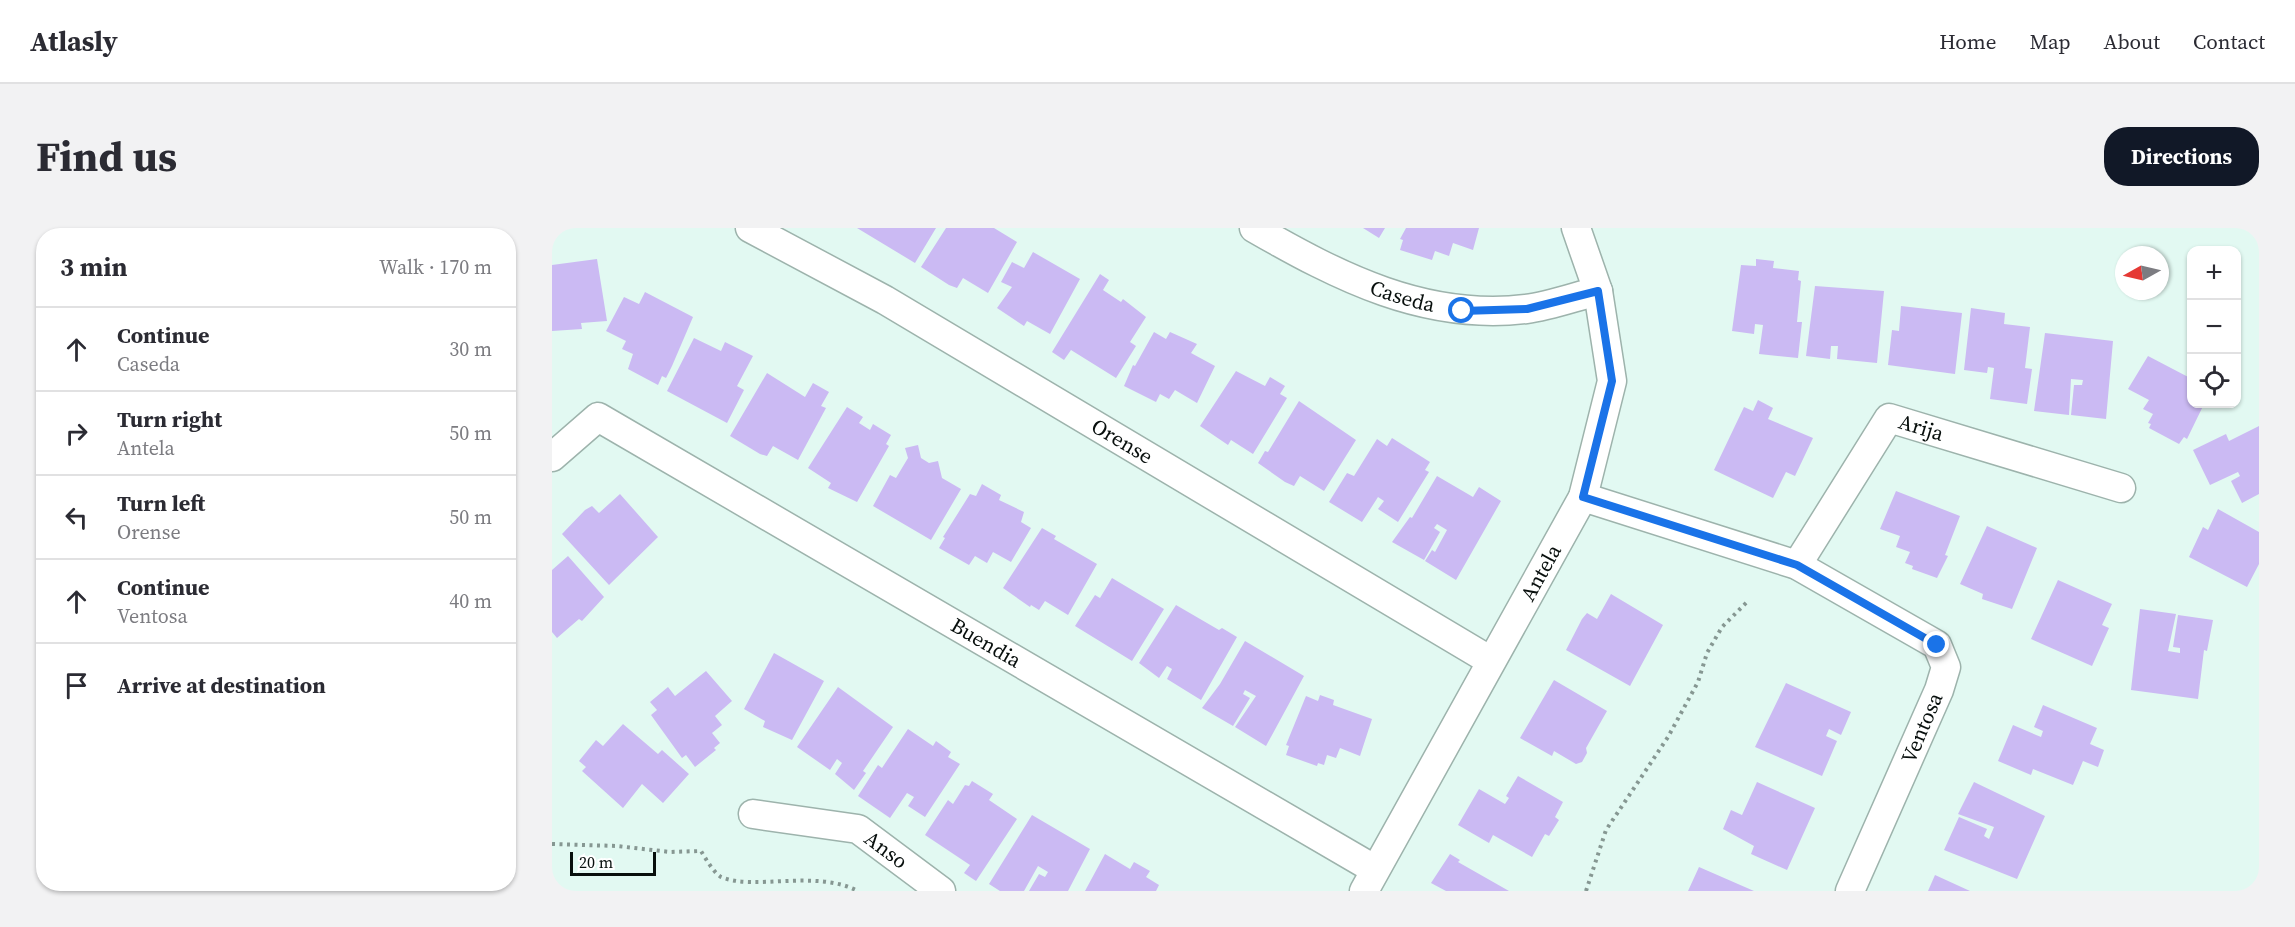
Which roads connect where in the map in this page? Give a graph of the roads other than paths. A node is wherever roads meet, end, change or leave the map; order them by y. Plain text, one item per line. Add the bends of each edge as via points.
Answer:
1 (750, 228) edge
2 (1254, 228) edge
3 (1576, 228) edge
4 (1598, 291) junction
5 (552, 457) edge
6 (2121, 488) dead end
7 (1583, 497) junction
8 (1797, 565) junction
9 (1491, 661) junction
10 (753, 814) dead end
11 (1369, 880) edge
12 (941, 891) edge
13 (1850, 891) edge

1 - 9 street, Orense via 885,300
2 - 4 street, Caseda via 1312,262 1402,299 1462,311 1527,309
3 - 4 street, Antela
4 - 7 street, Antela via 1612,381
5 - 11 street, Buendia via 598,417
6 - 8 street, Arija via 1889,418
7 - 8 street
7 - 9 street, Antela
8 - 13 street, Ventosa via 1937,645 1946,667
9 - 11 street, Antela
10 - 12 street, Anso via 858,829

